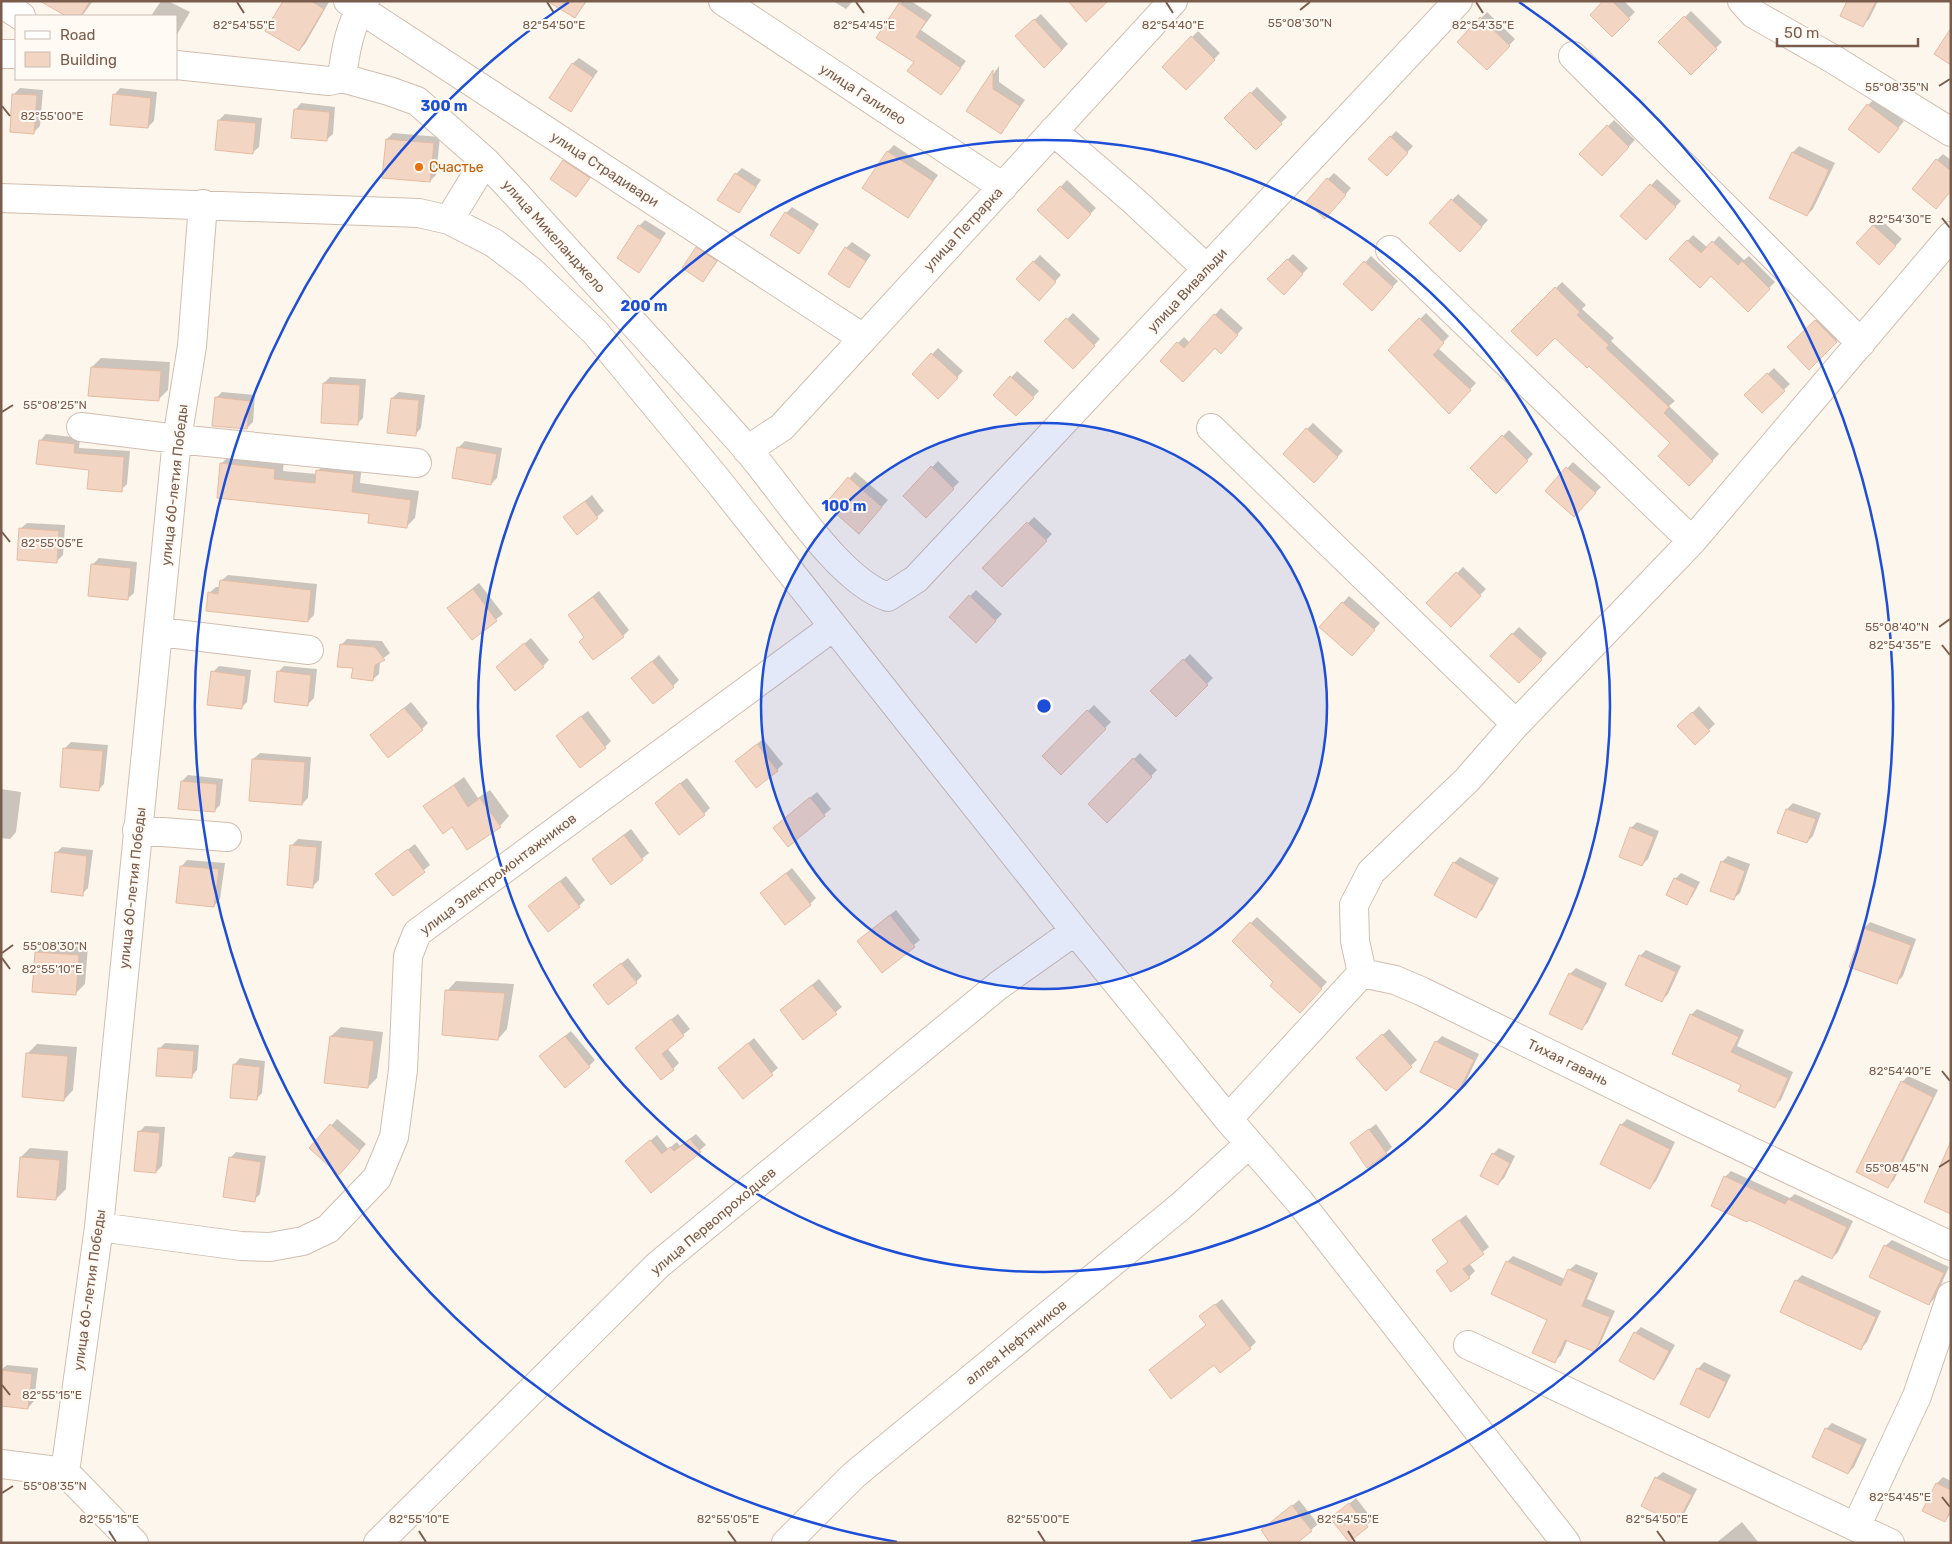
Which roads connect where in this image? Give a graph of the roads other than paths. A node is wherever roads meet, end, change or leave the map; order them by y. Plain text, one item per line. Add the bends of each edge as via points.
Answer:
1 (723, 1) edge
2 (1173, 1) edge
3 (1458, 1) edge
4 (1742, 1) edge
5 (1, 4) edge
6 (358, 4) edge
7 (19, 15) edge
8 (1, 54) edge
9 (15, 54) edge
10 (1573, 56) dead end
11 (178, 65) edge
12 (342, 78) junction
13 (1053, 130) junction
14 (1951, 132) edge
15 (485, 161) junction
16 (1003, 186) junction
17 (1, 198) edge
18 (203, 204) junction
19 (450, 220) junction
20 (1951, 236) edge
21 (1390, 250) dead end
22 (1207, 269) junction
23 (863, 338) junction
24 (1861, 343) junction
25 (81, 427) dead end
26 (1212, 428) dead end
27 (177, 439) junction
28 (747, 450) junction
29 (417, 463) dead end
30 (1692, 541) junction
31 (916, 579) joint
32 (833, 627) junction
33 (160, 632) junction
34 (309, 650) dead end
35 (1516, 724) junction
36 (137, 830) junction
37 (227, 837) dead end
38 (1075, 931) junction
39 (1362, 973) junction
40 (1228, 1119) junction
41 (1249, 1144) junction
42 (99, 1227) junction
43 (1951, 1246) edge
44 (1951, 1296) edge
45 (1468, 1345) dead end
46 (1, 1464) edge
47 (65, 1472) junction
48 (1856, 1527) junction
49 (1556, 1539) edge
50 (134, 1543) edge
51 (378, 1543) edge
52 (786, 1543) edge
53 (1890, 1543) edge

1 - 16 street, улица Галилео
2 - 13 street, улица Петрарка
3 - 22 street, улица Вивальди
4 - 14 street via 1754,14
5 - 7 street
6 - 12 street via 346,47
6 - 23 street, улица Страдивари
8 - 9 street
10 - 24 street
11 - 12 street, улица Микеланджело via 329,81
12 - 15 street, улица Микеланджело via 417,101
13 - 16 street, улица Петрарка
13 - 22 street
15 - 19 street
15 - 28 street, улица Микеланджело
16 - 23 street, улица Петрарка
17 - 18 street
18 - 19 street via 419,213
18 - 27 street, улица 60-летия Победы via 192,346
19 - 32 street via 494,243 531,271 594,332 719,482
20 - 24 street
21 - 30 street
22 - 31 street, улица Вивальди
23 - 28 street, улица Петрарка via 782,427
24 - 30 street
25 - 27 street
26 - 35 street
27 - 29 street
27 - 33 street, улица 60-летия Победы
28 - 31 street, улица Микеланджело via 826,549 872,592 888,597
30 - 35 street
32 - 38 street
32 - 42 street, улица Электромонтажников via 417,933 408,956 403,1070 394,1137 376,1178 328,1229 303,1241 270,1247
33 - 34 street
33 - 36 street, улица 60-летия Победы
35 - 39 street via 1468,780 1371,872 1354,905 1355,941
36 - 37 street
36 - 42 street, улица 60-летия Победы
38 - 40 street
38 - 51 street, улица Первопроходцев via 999,985 658,1265
39 - 40 street
39 - 43 street, Тихая гавань via 1395,980 1421,991
40 - 41 street
41 - 49 street via 1299,1201
41 - 52 street, аллея Нефтяников via 1180,1206 854,1476
42 - 47 street, улица 60-летия Победы
44 - 48 street via 1917,1396
45 - 48 street
46 - 47 street
47 - 50 street
48 - 53 street

